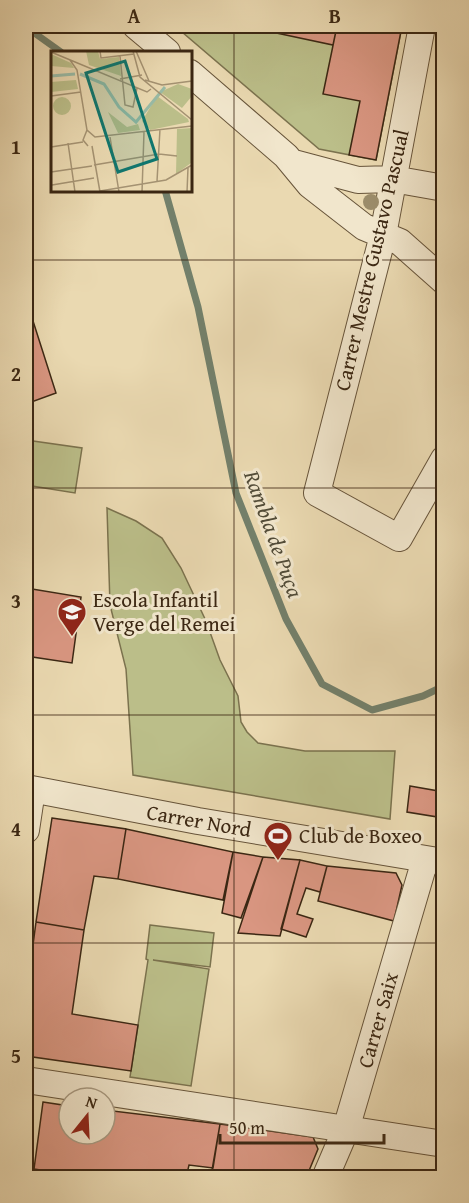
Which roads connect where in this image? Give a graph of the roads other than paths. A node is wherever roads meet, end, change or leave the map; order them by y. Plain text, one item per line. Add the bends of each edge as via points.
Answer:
1 (136, 26) edge
2 (422, 26) edge
3 (166, 51) edge
4 (192, 75) edge
5 (294, 164) junction
6 (393, 179) junction
7 (444, 188) edge
8 (383, 235) junction
9 (444, 281) edge
10 (444, 459) edge
11 (29, 789) edge
12 (26, 830) edge
13 (434, 861) edge
14 (26, 1080) edge
15 (346, 1129) junction
16 (444, 1144) edge
17 (325, 1178) edge

1 - 3 street
2 - 6 street, Carrer Mestre Gustavo Pascual
4 - 5 street
5 - 6 street via 358,180
5 - 8 street via 310,185 364,227
6 - 7 street
6 - 8 street, Carrer Mestre Gustavo Pascual
8 - 9 street via 400,242
8 - 10 street, Carrer Mestre Gustavo Pascual via 317,493 399,537
11 - 12 street
11 - 13 street, Carrer Nord
13 - 15 street, Carrer Saix
14 - 15 street
15 - 16 street
15 - 17 street, Carrer Saix

